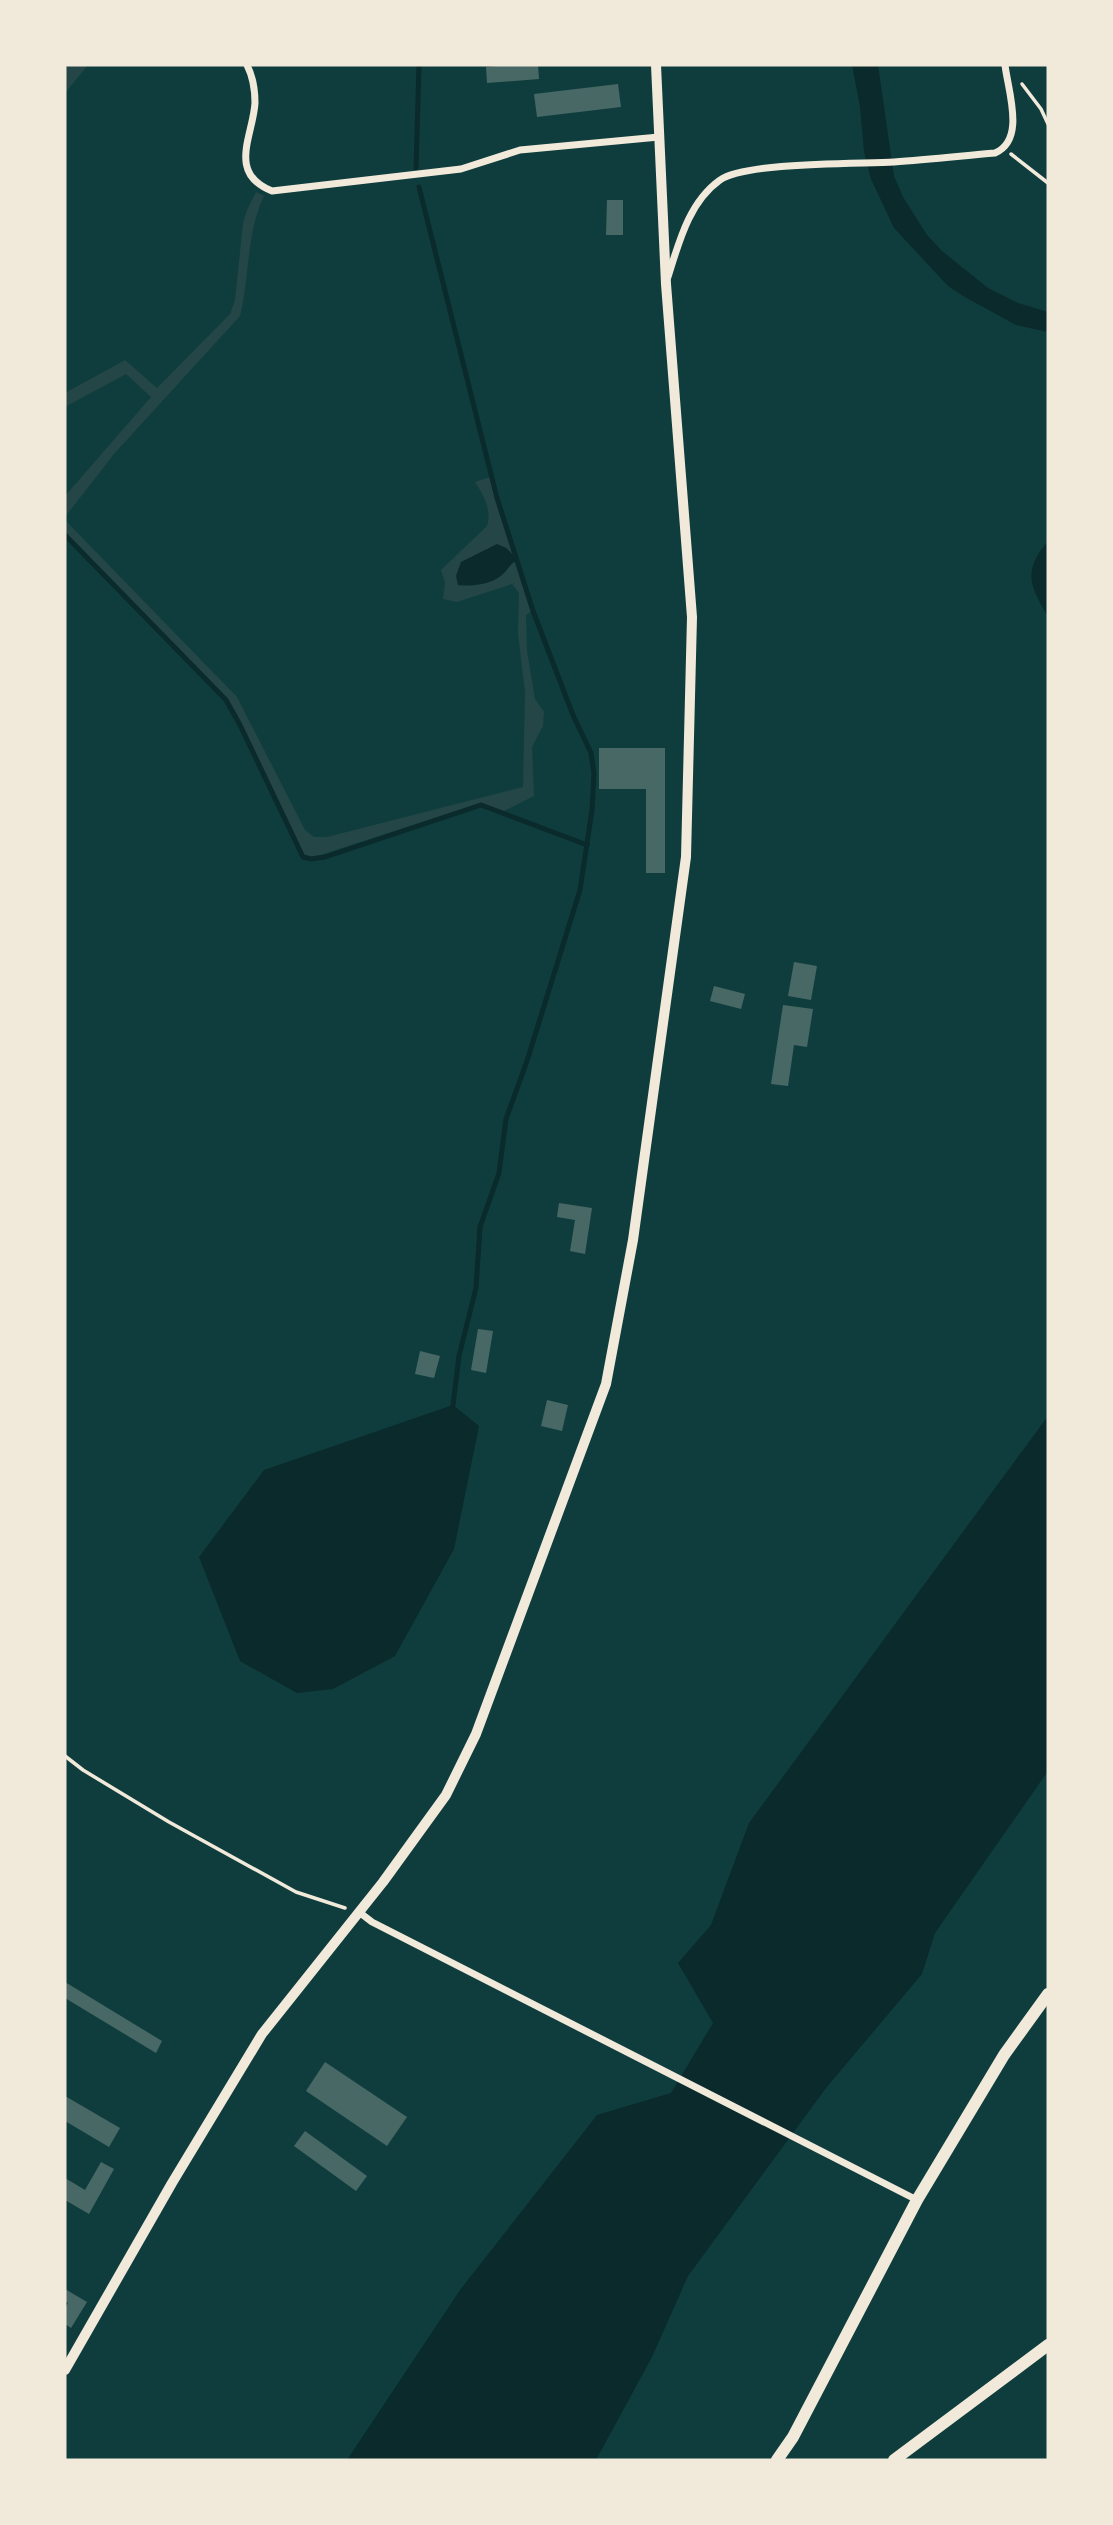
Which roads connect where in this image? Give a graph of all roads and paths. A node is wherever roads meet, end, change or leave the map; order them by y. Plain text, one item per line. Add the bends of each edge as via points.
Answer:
1 (247, 65) edge
2 (656, 65) edge
3 (1004, 65) edge
4 (1016, 76) dead end
5 (1048, 124) edge
6 (659, 137) junction
7 (1004, 149) junction
8 (1048, 183) edge
9 (666, 284) junction
10 (65, 1756) edge
11 (359, 1912) junction
12 (1048, 1994) edge
13 (917, 2200) junction
14 (1048, 2345) edge
15 (65, 2370) edge
16 (777, 2460) edge
17 (894, 2460) edge

1 - 6 street via 255,104 245,151 247,167 261,186 272,191 461,169 520,150
2 - 6 street
3 - 7 street via 1013,120
4 - 5 path
6 - 9 street
7 - 8 path
7 - 9 street via 896,162 775,167 726,177 694,209
9 - 11 street via 692,617 686,857 633,1240 606,1384 476,1734 446,1795
10 - 11 path via 169,1822 296,1892
11 - 13 street
11 - 15 street via 262,2034
12 - 13 main road via 1004,2055
13 - 16 main road
14 - 17 main road

